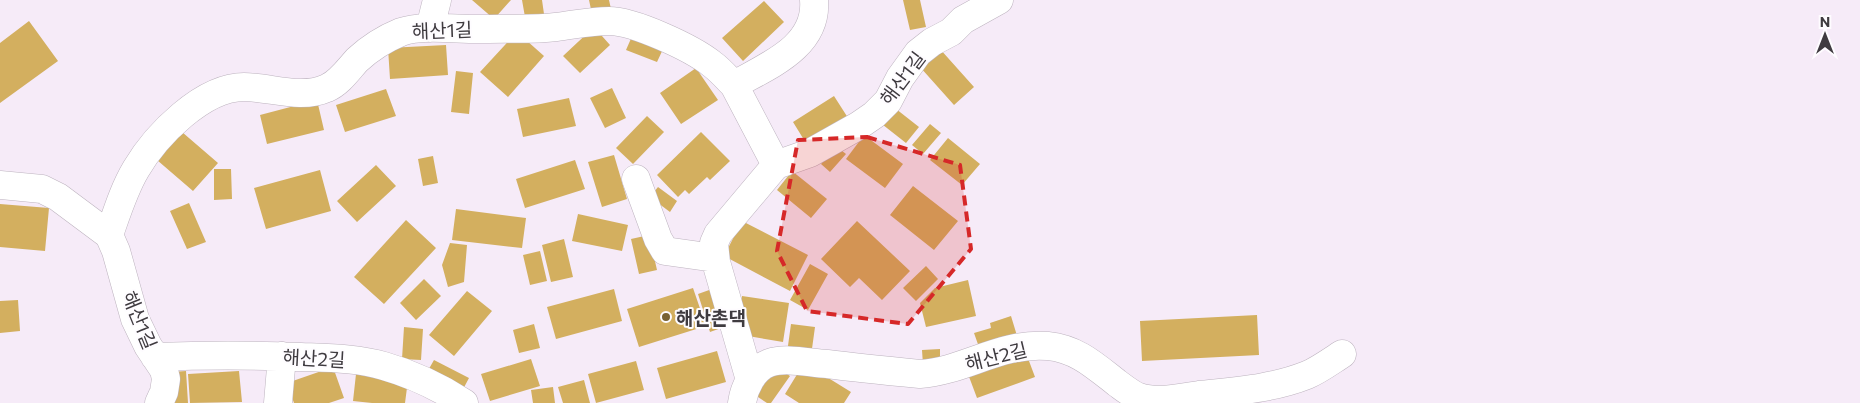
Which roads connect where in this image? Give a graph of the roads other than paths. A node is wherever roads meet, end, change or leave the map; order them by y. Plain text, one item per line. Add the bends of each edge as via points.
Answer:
1 (437, 0) edge
2 (814, 0) edge
3 (999, 0) edge
4 (430, 28) junction
5 (734, 86) junction
6 (776, 165) junction
7 (636, 179) dead end
8 (0, 185) edge
9 (109, 235) junction
10 (715, 258) junction
11 (1342, 354) dead end
12 (282, 356) junction
13 (155, 357) junction
14 (746, 391) edge
15 (159, 403) edge
16 (278, 403) edge
17 (464, 403) edge

1 - 4 lane
2 - 5 lane via 812,18 800,43
3 - 6 lane, 해산1길 via 963,20 951,32 918,53 888,101 858,126 810,153
4 - 5 lane, 해산1길 via 554,27 610,20 627,23 699,55
4 - 9 lane, 해산1길 via 404,31 381,40 326,88 298,93 242,87 220,91 187,111 161,136 137,168
5 - 6 lane, 해산1길
6 - 10 lane via 718,234 714,243
7 - 10 lane via 665,251
8 - 9 lane via 42,189
9 - 13 lane, 해산1길 via 135,319
10 - 14 lane
11 - 14 lane, 해산2길 via 1308,374 1286,382 1262,388 1168,399 1140,397 1068,349 1026,345 932,374 779,361 761,367
12 - 13 lane, 해산2길
12 - 16 lane
12 - 17 lane, 해산2길 via 382,365 412,376
13 - 15 lane, 해산1길 via 166,379

